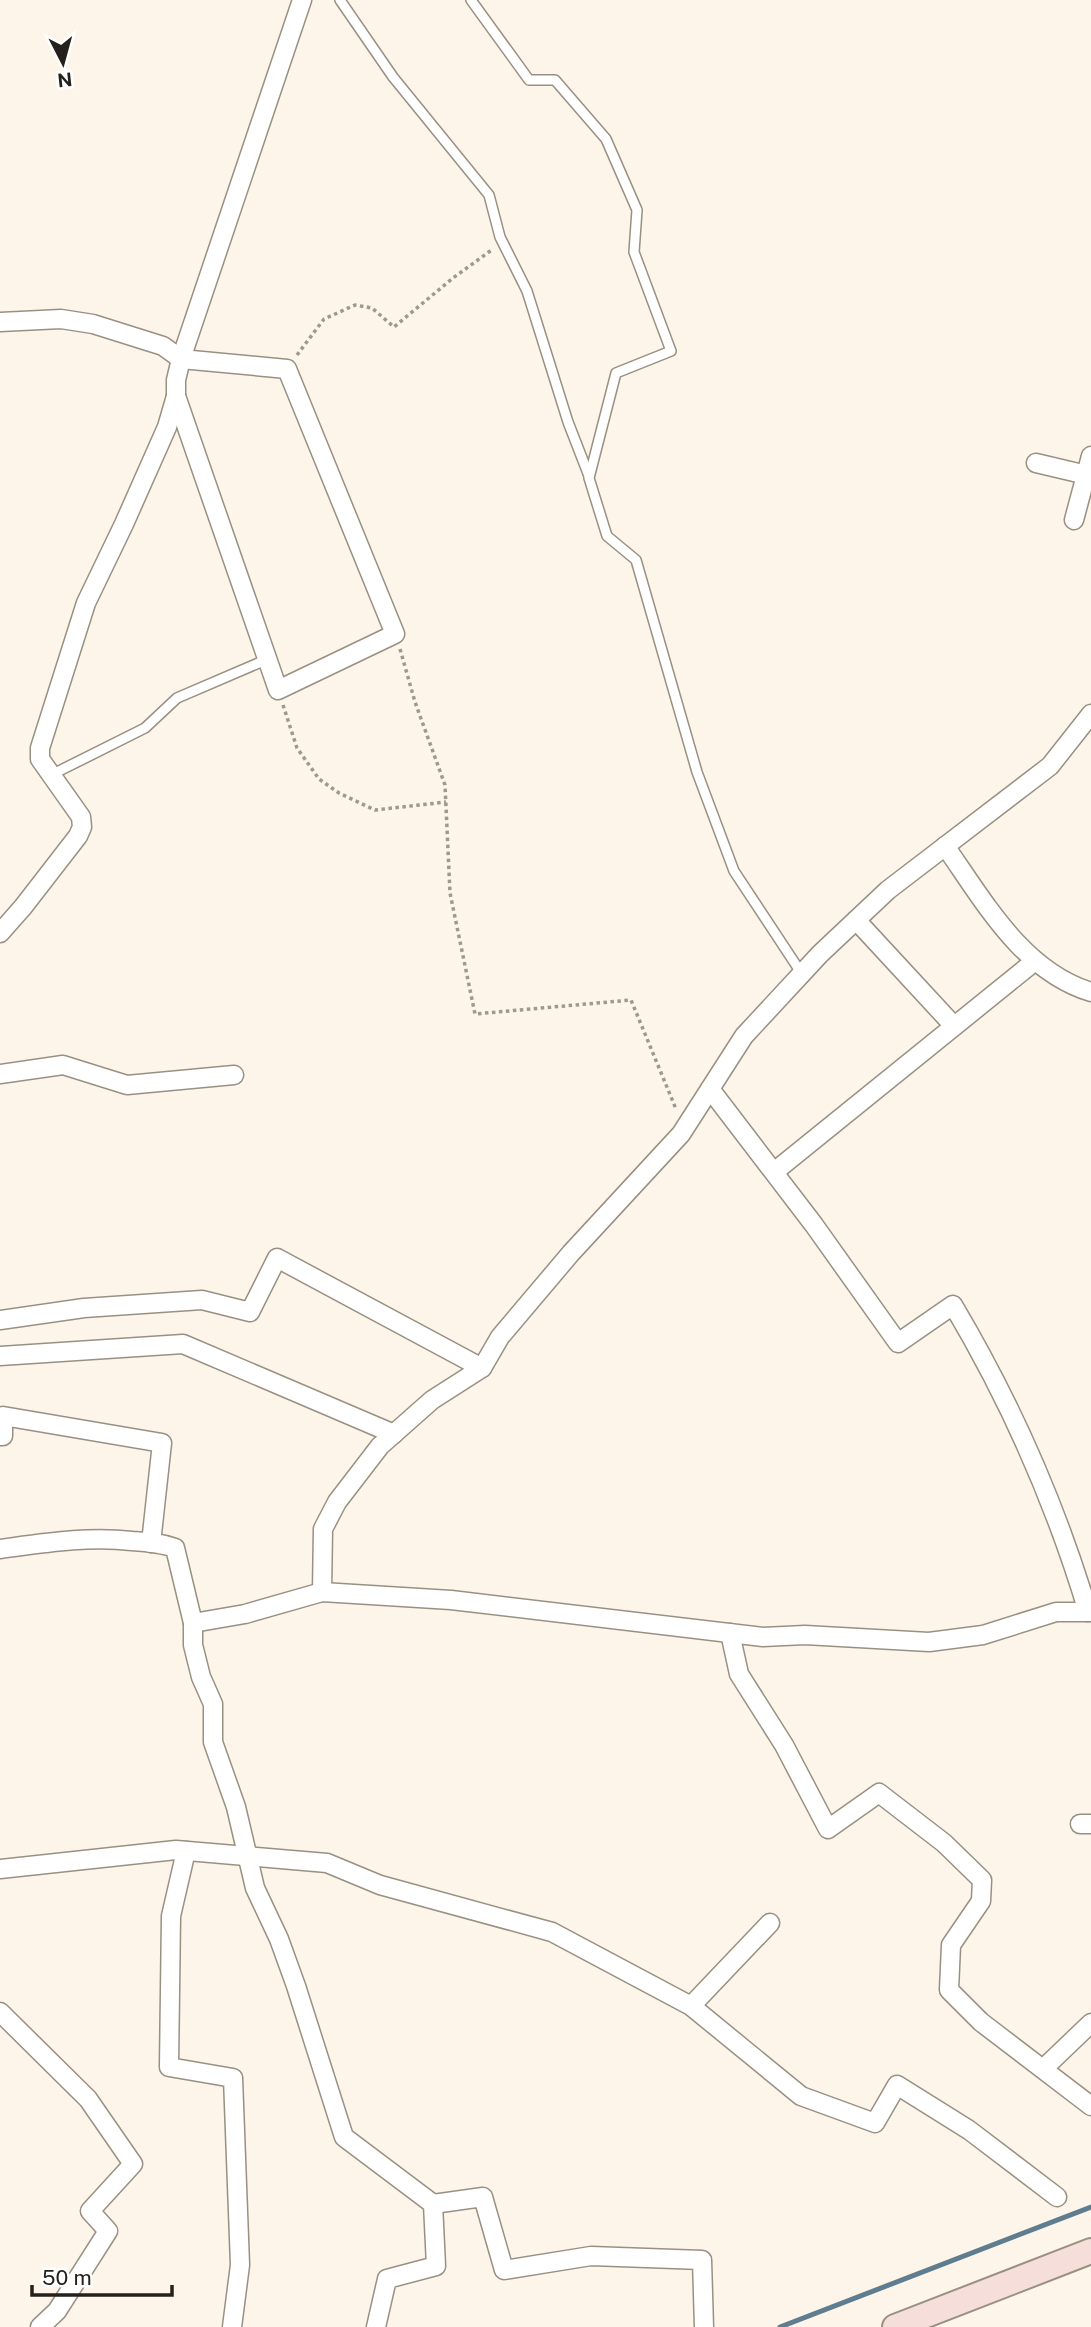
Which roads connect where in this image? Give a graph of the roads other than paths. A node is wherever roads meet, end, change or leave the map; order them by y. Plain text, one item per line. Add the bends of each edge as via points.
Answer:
1 (302, 0) edge
2 (340, 0) edge
3 (471, 0) edge
4 (0, 322) edge
5 (181, 359) junction
6 (176, 396) junction
7 (1091, 456) edge
8 (1036, 463) dead end
9 (1088, 475) edge
10 (589, 478) junction
11 (1074, 520) dead end
12 (268, 659) junction
13 (1091, 714) edge
14 (1084, 736) edge
15 (51, 775) junction
16 (945, 846) junction
17 (856, 920) junction
18 (0, 933) edge
19 (1035, 961) junction
20 (802, 974) junction
21 (1091, 992) edge
22 (954, 1027) junction
23 (0, 1074) edge
24 (234, 1075) dead end
25 (710, 1089) junction
26 (774, 1172) junction
27 (0, 1320) edge
28 (0, 1356) edge
29 (482, 1368) junction
30 (394, 1434) junction
31 (0, 1436) edge
32 (151, 1543) junction
33 (0, 1549) edge
34 (322, 1592) junction
35 (1090, 1612) edge
36 (193, 1623) junction
37 (730, 1633) junction
38 (186, 1851) junction
39 (248, 1858) junction
40 (0, 1869) edge
41 (770, 1923) dead end
42 (691, 2006) junction
43 (0, 2011) edge
44 (1091, 2024) edge
45 (1043, 2069) junction
46 (1091, 2106) edge
47 (1057, 2197) dead end
48 (433, 2204) junction
49 (1091, 2251) edge
50 (40, 2327) edge
51 (232, 2327) edge
52 (376, 2327) edge
53 (704, 2327) edge
54 (895, 2327) edge

1 - 5 street
2 - 10 lane via 393,77 489,195 503,242 527,291
3 - 10 lane via 529,80 555,80 606,139 636,210 634,252 671,351 616,373
4 - 5 street via 61,319 93,324 163,346
5 - 6 street
5 - 12 street via 287,369 395,634 278,690
6 - 12 street
6 - 15 street via 157,452 86,603 40,748 40,759
7 - 9 street
8 - 9 street
9 - 11 street
10 - 20 lane via 607,536 636,560 697,772 734,871
12 - 15 lane via 177,698 145,728
13 - 14 street
14 - 16 street
15 - 18 street via 81,817 82,827
16 - 17 street
16 - 19 street
17 - 20 street
17 - 22 street
19 - 21 street
19 - 22 street
20 - 25 street via 744,1036
22 - 26 street
23 - 24 street via 63,1065 127,1085
25 - 26 street
25 - 29 street via 684,1129 500,1337
26 - 35 street via 898,1343 953,1305 1024,1440
27 - 29 street via 84,1308 202,1300 250,1312 276,1258
28 - 30 street via 183,1344
29 - 30 street via 432,1400
30 - 34 street via 337,1502 323,1529
31 - 32 street via 3,1416 162,1443
32 - 33 street via 68,1539
32 - 36 street via 175,1548
34 - 36 street
34 - 37 street via 451,1600
35 - 37 street via 1056,1612 983,1635 929,1642
36 - 39 street via 193,1646 213,1704 213,1742
37 - 45 street via 739,1674 784,1745 828,1829 879,1793 944,1843 982,1880 981,1901 951,1945 948,1990 981,2022
38 - 39 street
38 - 40 street
38 - 51 street via 171,1916 169,2067 233,2078 240,2265
39 - 42 street via 327,1863 380,1885 552,1932
39 - 48 street via 255,1888 296,1986 344,2137
41 - 42 street
42 - 47 street via 801,2096 874,2123 897,2085 970,2130
43 - 50 street via 88,2099 134,2164 90,2211 108,2231 57,2311
44 - 45 street
45 - 46 street
48 - 52 street via 436,2266 387,2279
48 - 53 street via 483,2197 504,2270 591,2256 702,2260
49 - 54 main road

